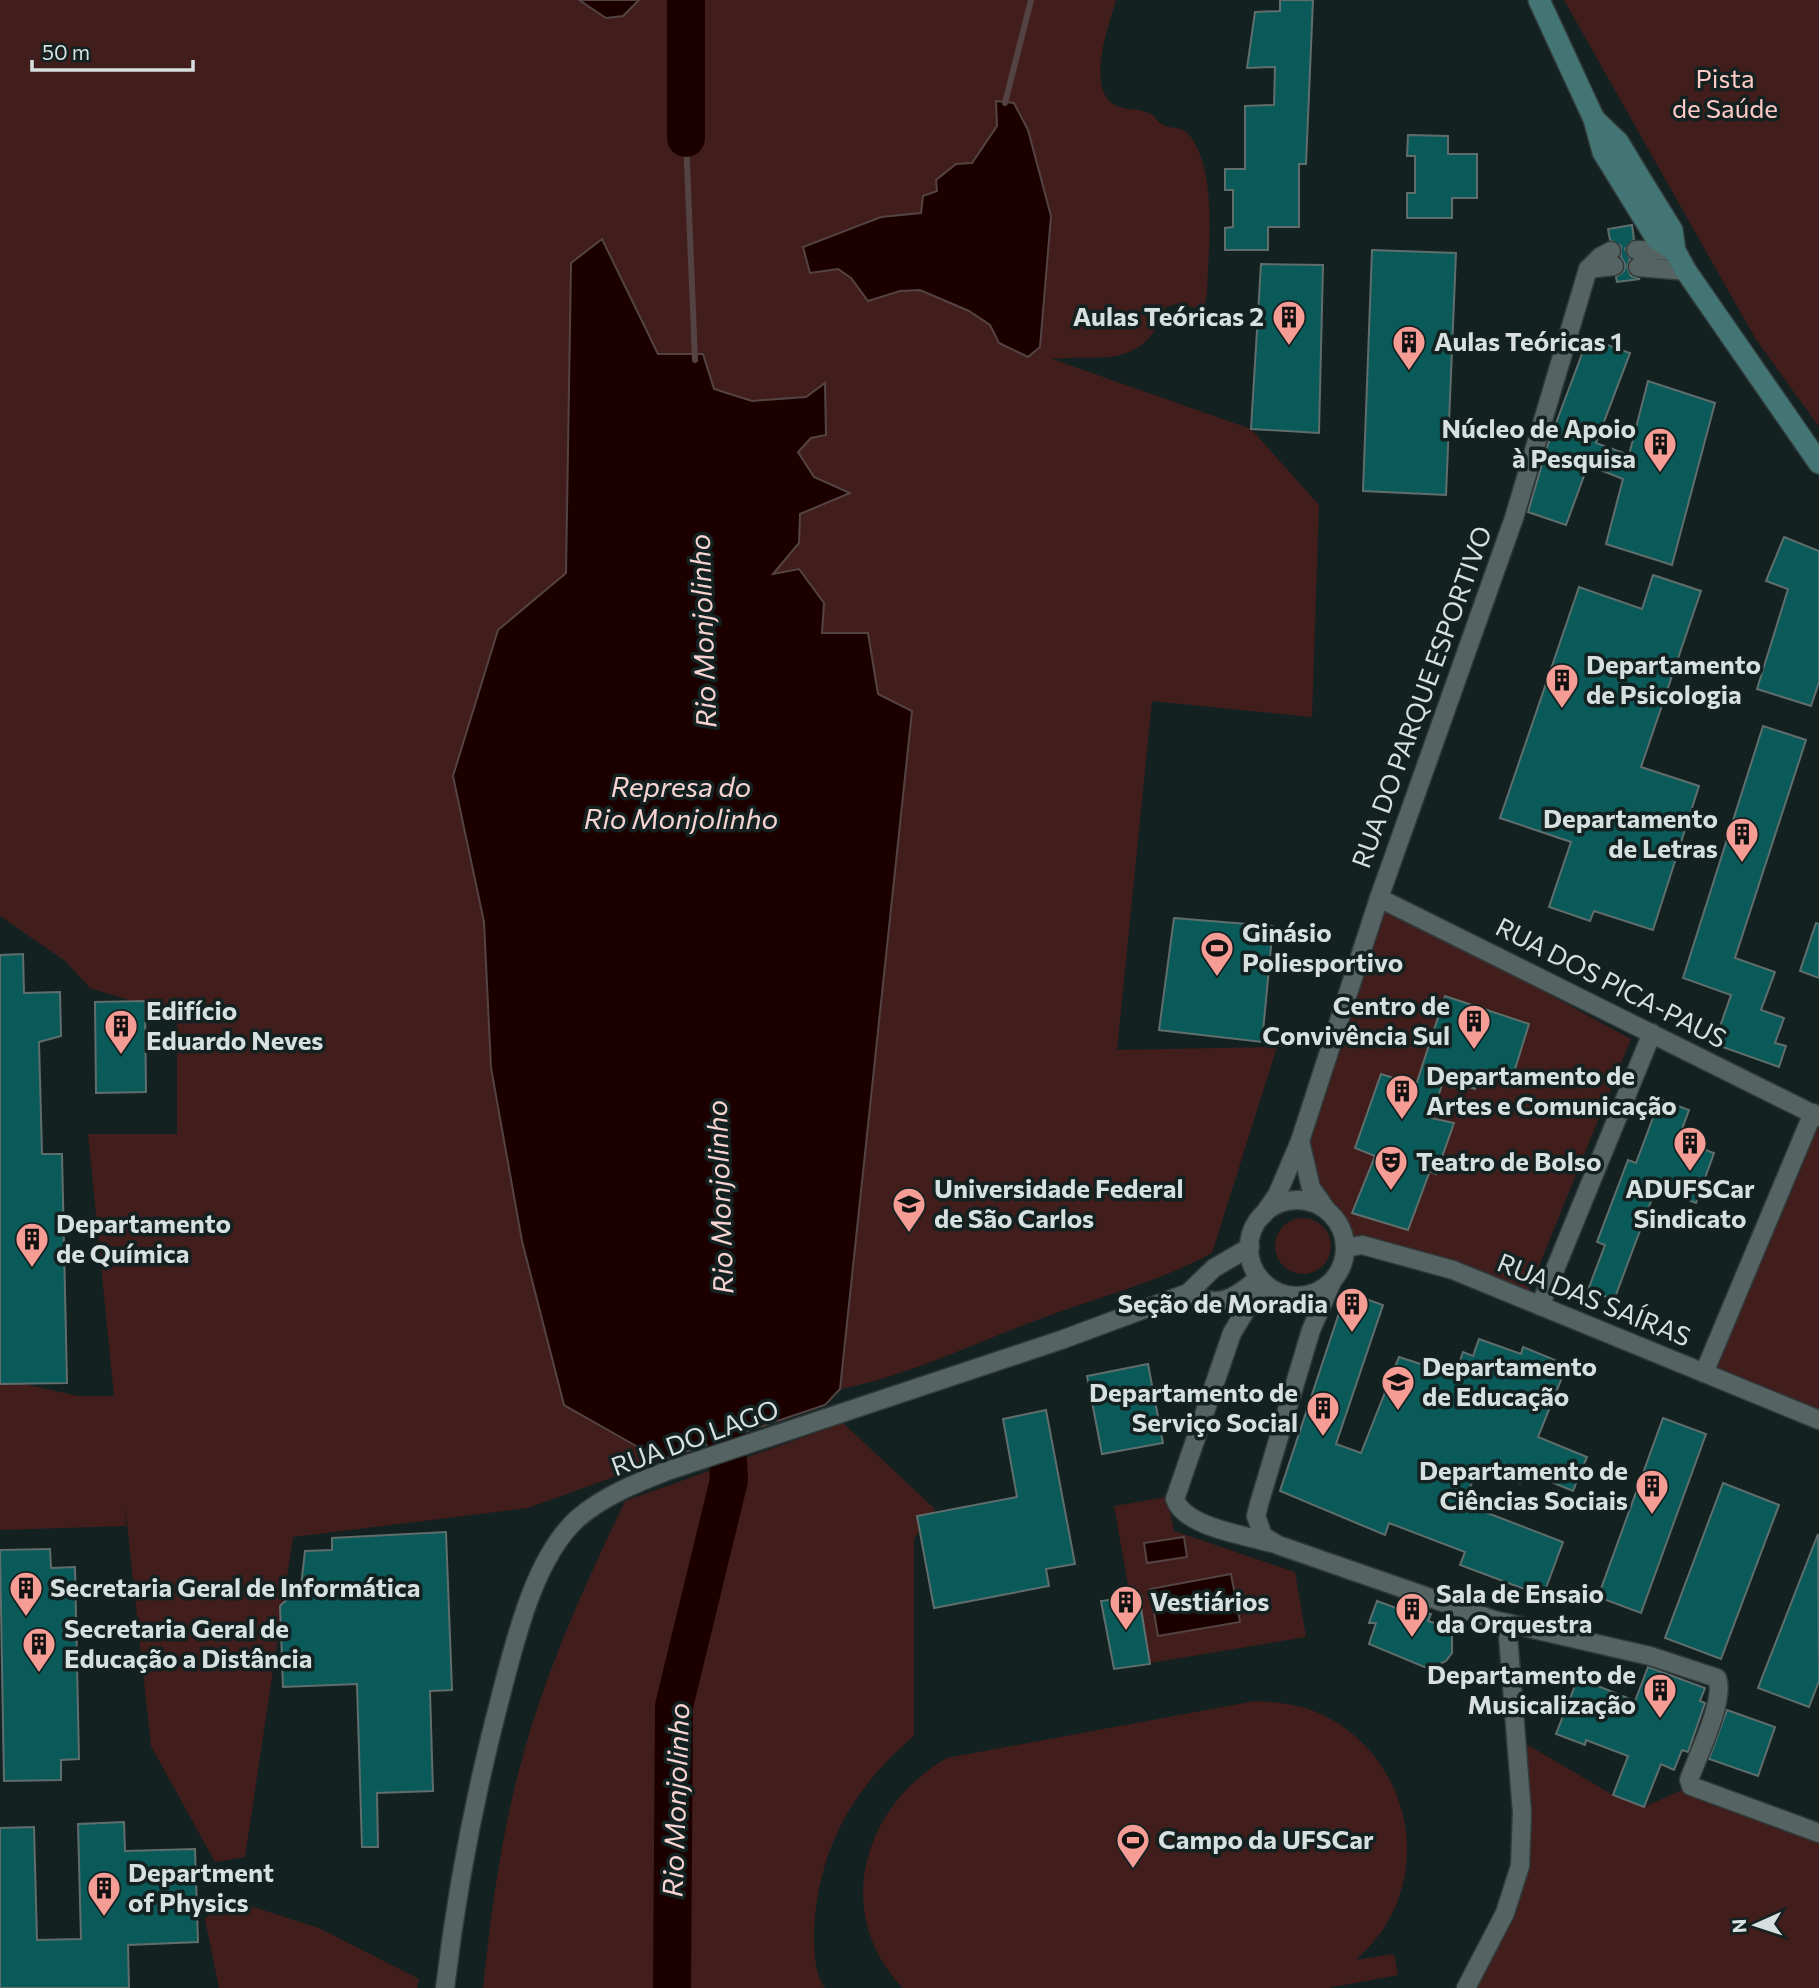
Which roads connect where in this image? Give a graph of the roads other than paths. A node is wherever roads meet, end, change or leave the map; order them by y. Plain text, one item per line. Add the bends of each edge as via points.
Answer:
1 (1539, 0) edge
2 (1675, 251) junction
3 (1613, 259) dead end
4 (1686, 271) junction
5 (1819, 463) edge
6 (1379, 898) junction
7 (1652, 1033) junction
8 (1816, 1115) edge
9 (1300, 1141) junction
10 (1327, 1210) junction
11 (1262, 1215) junction
12 (1250, 1247) junction
13 (1345, 1248) junction
14 (1261, 1280) junction
15 (1332, 1282) junction
16 (1188, 1293) junction
17 (1540, 1306) junction
18 (1704, 1374) junction
19 (1819, 1420) edge
20 (1278, 1545) junction
21 (1507, 1623) junction
22 (1819, 1833) edge
23 (445, 1988) edge
24 (1466, 1988) edge

1 - 2 main road via 1594,119 1618,142 1638,174 1672,230
2 - 4 main road
2 - 4 street via 1637,258
3 - 6 street, RUA DO PARQUE ESPORTIVO via 1588,269 1511,525
4 - 5 main road
6 - 7 street, RUA DOS PICA-PAUS
6 - 9 street, RUA DO PARQUE ESPORTIVO
7 - 8 street, RUA DOS PICA-PAUS
7 - 17 street
8 - 18 street
9 - 10 street via 1311,1188
9 - 11 street, RUA DO PARQUE ESPORTIVO via 1277,1195
10 - 11 street via 1301,1200
10 - 13 street via 1340,1227
11 - 12 street
12 - 14 street
12 - 16 street, RUA DO LAGO via 1214,1268
13 - 15 street
13 - 17 street, RUA DAS SAÍRAS via 1362,1245 1453,1270
14 - 15 street via 1297,1297
14 - 16 street via 1234,1298 1206,1302
14 - 20 street via 1232,1333 1175,1499 1185,1514 1207,1525
15 - 20 street via 1311,1329 1256,1517 1263,1536
16 - 23 street, RUA DO LAGO via 667,1471 624,1488 578,1519 548,1557 518,1630 467,1838
17 - 18 street, RUA DAS SAÍRAS
18 - 19 street, RUA DAS SAÍRAS
20 - 21 street
21 - 22 street via 1650,1656 1717,1678 1716,1707 1689,1780 1691,1786
21 - 24 street via 1522,1813 1520,1866 1505,1913

